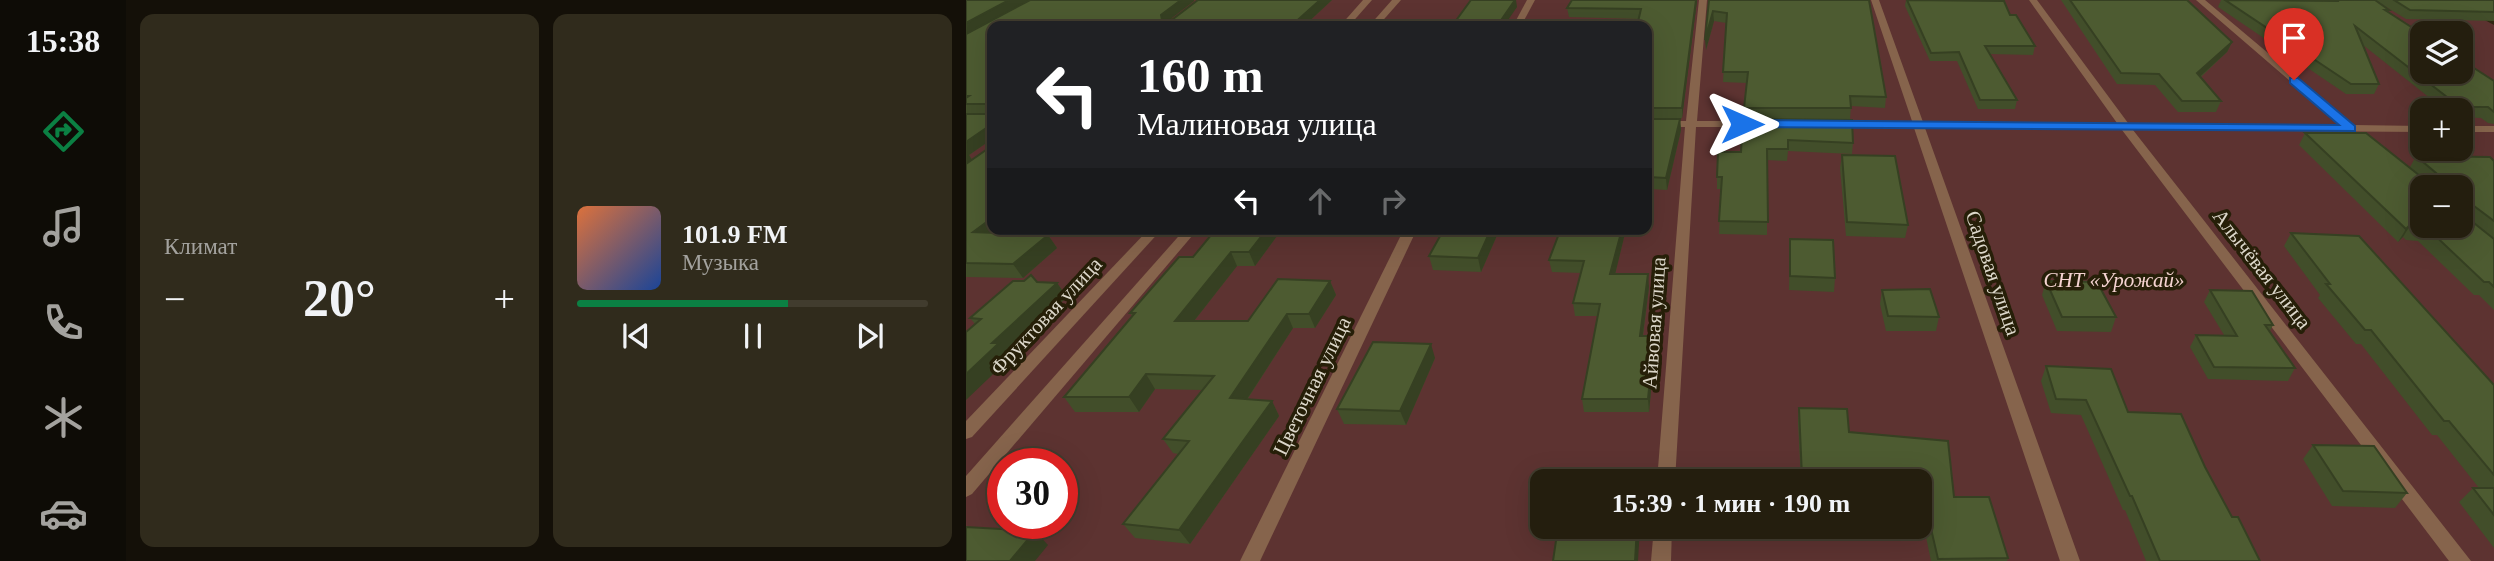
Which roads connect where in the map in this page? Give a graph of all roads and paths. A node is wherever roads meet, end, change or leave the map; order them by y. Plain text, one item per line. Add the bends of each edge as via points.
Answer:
1 (1368, 0) edge
2 (1397, 0) edge
3 (1531, 0) edge
4 (1703, 0) edge
5 (1875, 0) edge
6 (2033, 0) edge
7 (2200, 0) edge
8 (1349, 21) edge
9 (1378, 21) edge
10 (1520, 21) edge
11 (1652, 124) edge
12 (1691, 124) junction
13 (1771, 124) edge
14 (1825, 124) edge
15 (1919, 124) junction
16 (2124, 125) junction
17 (2351, 129) junction
18 (2410, 129) edge
19 (2473, 129) edge
20 (2494, 129) edge
21 (2361, 137) edge
22 (1150, 235) edge
23 (1187, 235) edge
24 (1408, 235) edge
25 (966, 432) edge
26 (1667, 469) edge
27 (966, 489) edge
28 (1662, 539) edge
29 (1250, 561) edge
30 (1661, 561) edge
31 (2070, 561) edge
32 (2461, 561) edge

1 - 8 street
2 - 9 street
3 - 10 street
4 - 12 street, Айвовая улица
5 - 15 street, Садовая улица
6 - 16 street, Алычёвая улица
7 - 17 street
11 - 12 street
12 - 13 street
12 - 26 street, Айвовая улица
14 - 15 street
15 - 16 street
15 - 31 street, Садовая улица
16 - 17 street
16 - 32 street, Алычёвая улица
17 - 18 street
17 - 21 street
19 - 20 street
22 - 25 street, Фруктовая улица
23 - 27 street
24 - 29 street, Цветочная улица
28 - 30 street

